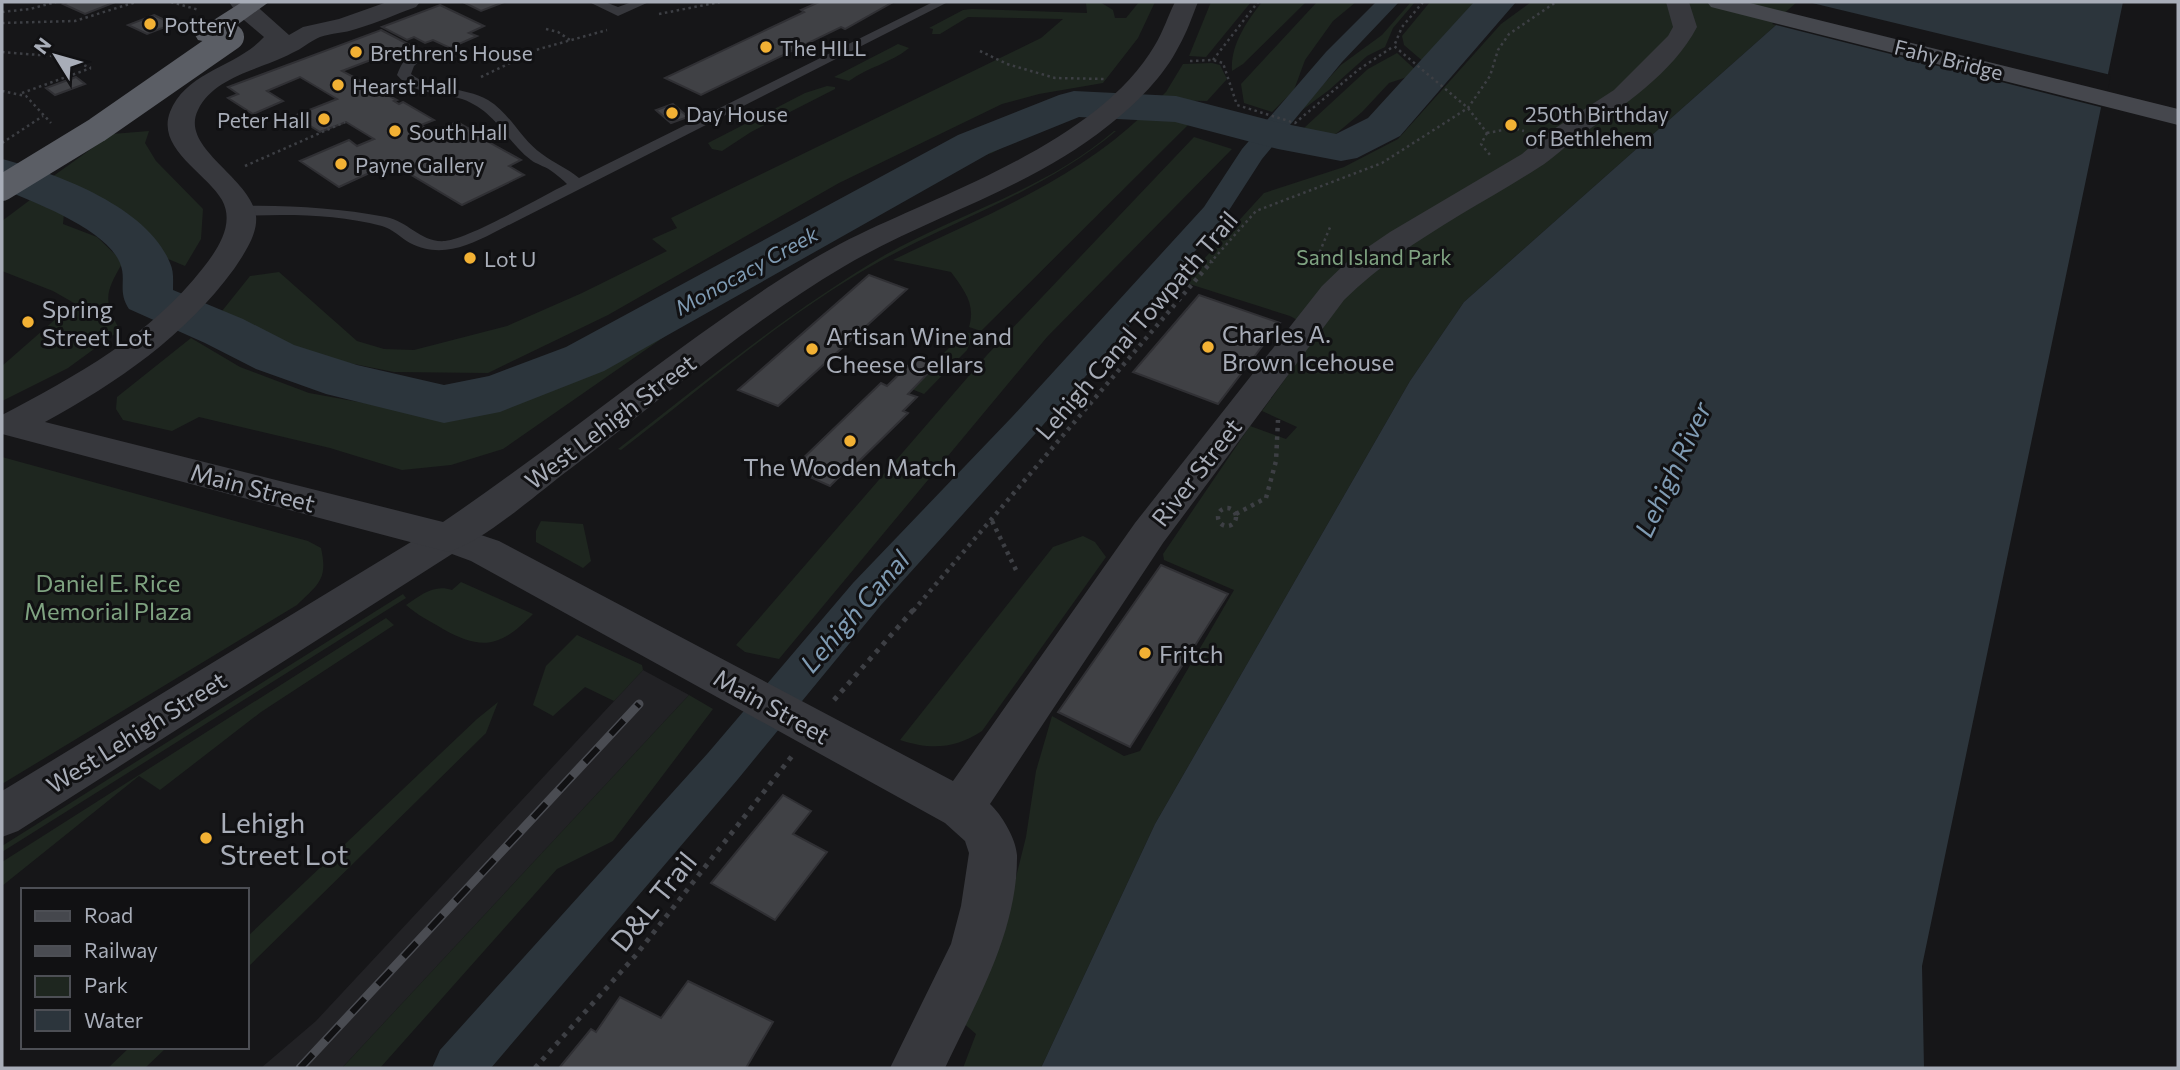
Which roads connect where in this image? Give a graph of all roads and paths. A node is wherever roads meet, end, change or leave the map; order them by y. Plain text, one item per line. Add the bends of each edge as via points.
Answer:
1 (56, 2) edge
2 (136, 2) edge
3 (171, 2) edge
4 (408, 2) edge
5 (595, 2) edge
6 (643, 2) edge
7 (942, 2) edge
8 (1186, 2) edge
9 (1258, 2) edge
10 (1423, 2) edge
11 (1556, 2) edge
12 (1677, 2) edge
13 (1719, 2) edge
14 (1768, 2) edge
15 (2, 12) edge
16 (270, 12) edge
17 (2, 23) edge
18 (215, 28) junction
19 (546, 29) dead end
20 (570, 40) dead end
21 (1394, 46) junction
22 (450, 48) dead end
23 (980, 51) dead end
24 (2, 52) edge
25 (420, 54) dead end
26 (450, 57) junction
27 (1213, 60) junction
28 (440, 61) dead end
29 (250, 62) junction
30 (1155, 64) junction
31 (477, 79) dead end
32 (1110, 79) dead end
33 (2, 92) edge
34 (21, 93) junction
35 (2178, 103) edge
36 (1468, 108) junction
37 (43, 116) junction
38 (2178, 117) edge
39 (345, 122) dead end
40 (56, 125) dead end
41 (1487, 133) dead end
42 (2, 143) edge
43 (245, 166) dead end
44 (577, 184) junction
45 (2, 186) edge
46 (242, 211) junction
47 (1331, 225) dead end
48 (1314, 277) dead end
49 (1277, 422) dead end
50 (6, 427) edge
51 (1236, 514) junction
52 (992, 521) junction
53 (449, 538) junction
54 (1016, 570) dead end
55 (810, 726) junction
56 (961, 808) junction
57 (2, 816) edge
58 (535, 1068) edge
59 (917, 1068) edge

1 - 15 path
2 - 17 path via 75,21
3 - 18 path
4 - 16 street via 355,22
5 - 6 lane via 618,12
7 - 44 lane
8 - 30 street, West Lehigh Street
9 - 27 path
10 - 21 path via 1402,27
11 - 36 path via 1509,34 1497,50 1490,76
12 - 56 street, River Street via 1685,27 1678,40 1622,94 1532,160 1401,238 1333,293 1149,533
13 - 38 main road, Fahy Bridge
14 - 35 main road, Fahy Bridge
16 - 18 highway via 247,30
16 - 29 street via 277,36
16 - 29 street via 296,42
18 - 45 highway, bridge via 97,130
19 - 20 path
21 - 27 path via 1295,123 1237,106 1223,63
21 - 36 path
22 - 26 path
23 - 32 path via 1055,78
24 - 34 path via 64,57 91,68
25 - 44 lane via 406,67 404,75 409,81 484,104 536,157
26 - 28 path
26 - 31 path via 535,51
27 - 30 path
29 - 46 street via 198,93 180,122 186,142 231,191
30 - 53 street, West Lehigh Street via 1135,88 1089,127 1028,165 869,241 790,288
33 - 34 path
34 - 37 path
36 - 41 path
36 - 52 path, Lehigh Canal Towpath Trail via 1382,163 1256,211
37 - 40 path
37 - 42 path
39 - 43 path
44 - 46 lane via 487,230 442,247 419,241 386,222 298,209
46 - 50 street, Main Street via 232,249 208,282 142,345 63,398
47 - 48 path via 1316,258
49 - 51 path via 1276,461 1266,498
50 - 53 street, Main Street
51 - 51 path via 1223,510 1217,518 1222,524 1232,524 1237,522
52 - 54 path
52 - 55 path, Lehigh Canal Towpath Trail
53 - 55 street, Main Street via 485,551
53 - 57 street, West Lehigh Street
55 - 56 street, Main Street
55 - 58 path, D&L Trail via 726,844 600,1000
56 - 59 street via 983,828 993,853 986,906 974,950

